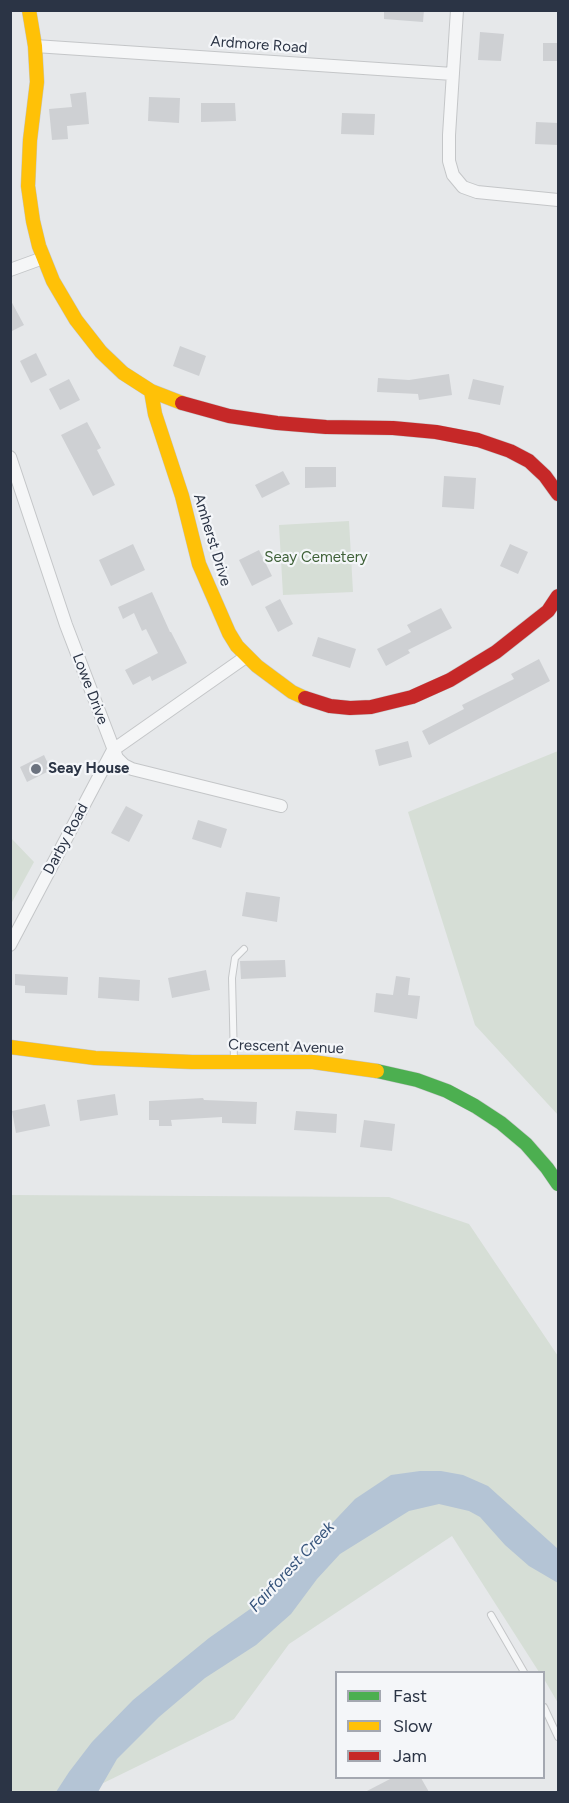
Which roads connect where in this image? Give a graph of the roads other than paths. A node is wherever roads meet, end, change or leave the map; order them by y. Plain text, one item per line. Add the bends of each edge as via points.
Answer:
1 (29, 10) edge
2 (457, 10) edge
3 (35, 46) junction
4 (453, 74) junction
5 (558, 200) edge
6 (43, 258) junction
7 (10, 270) edge
8 (151, 391) junction
9 (10, 457) edge
10 (558, 494) edge
11 (558, 596) edge
12 (247, 656) junction
13 (113, 750) junction
14 (281, 806) dead end
15 (10, 945) edge
16 (244, 949) dead end
17 (10, 1047) edge
18 (234, 1061) junction
19 (558, 1184) edge
20 (491, 1615) dead end
21 (524, 1671) edge
22 (545, 1711) edge
23 (558, 1737) edge

1 - 3 street
2 - 4 street
3 - 4 street, Ardmore Road
3 - 6 street via 37,82 28,186
4 - 5 street via 449,161 457,182 477,192
6 - 7 street
6 - 8 street via 65,304 88,336 123,373
8 - 10 street via 182,403 253,420 415,430 478,441 529,461
8 - 12 street, Amherst Drive via 199,564 230,633
9 - 13 street, Lowe Drive via 66,626
11 - 12 street, Amherst Drive via 539,619 473,666 431,689 392,703 350,708 311,701 280,684
12 - 13 street, Darby Road
13 - 14 street, Lowe Drive via 132,769
13 - 15 street, Darby Road
16 - 18 lane via 235,958 231,978
17 - 18 street, Crescent Avenue via 124,1060
18 - 19 street, Crescent Avenue via 340,1065 386,1072 447,1091 475,1106 526,1144
20 - 21 lane
22 - 23 lane

